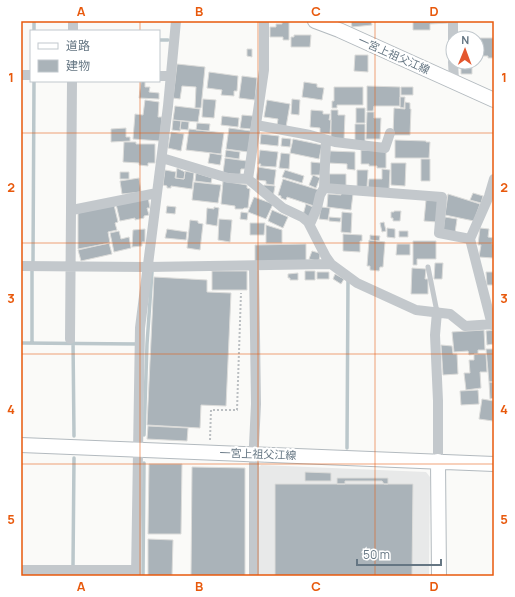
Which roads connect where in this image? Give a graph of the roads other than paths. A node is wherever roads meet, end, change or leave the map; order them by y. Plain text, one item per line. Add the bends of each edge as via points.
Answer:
1 (176, 21) edge
2 (264, 21) edge
3 (315, 21) edge
4 (453, 70) edge
5 (160, 76) edge
6 (170, 76) junction
7 (454, 81) junction
8 (72, 82) edge
9 (494, 100) edge
10 (256, 125) junction
11 (390, 133) dead end
12 (326, 140) junction
13 (162, 158) junction
14 (248, 179) junction
15 (494, 179) edge
16 (324, 188) junction
17 (157, 193) junction
18 (72, 210) junction
19 (310, 224) junction
20 (470, 239) junction
21 (331, 264) junction
22 (21, 266) edge
23 (71, 266) junction
24 (254, 266) junction
25 (147, 267) junction
26 (428, 267) dead end
27 (437, 312) junction
28 (493, 324) edge
29 (70, 340) dead end
30 (21, 445) edge
31 (137, 449) junction
32 (254, 454) junction
33 (438, 461) junction
34 (494, 464) edge
35 (21, 570) edge
36 (136, 573) edge
37 (254, 576) edge
38 (439, 576) edge

1 - 6 street
2 - 10 street via 264,70
3 - 7 main road, 一宮上祖父江線
4 - 7 street
5 - 6 street
6 - 13 street
7 - 9 main road, 一宮上祖父江線
8 - 18 street
10 - 12 street
10 - 14 street
11 - 12 street via 385,148
12 - 16 street
13 - 14 street via 228,178
13 - 17 street
14 - 19 street via 283,208
15 - 20 street
16 - 19 street
16 - 20 street via 442,197 439,234
17 - 18 street
17 - 25 street
18 - 23 street
19 - 21 street
20 - 28 street
21 - 24 street
21 - 27 street via 357,282 401,304 416,310
22 - 23 street
23 - 25 street
23 - 29 street
24 - 25 street
24 - 32 street
25 - 31 street via 139,344
26 - 27 lane
27 - 28 street via 450,314 465,326
27 - 33 street via 435,335
30 - 31 main road, 一宮上祖父江線
31 - 32 main road, 一宮上祖父江線
31 - 36 street
32 - 33 main road, 一宮上祖父江線
32 - 37 street
33 - 34 main road, 一宮上祖父江線
33 - 38 main road
35 - 36 street

